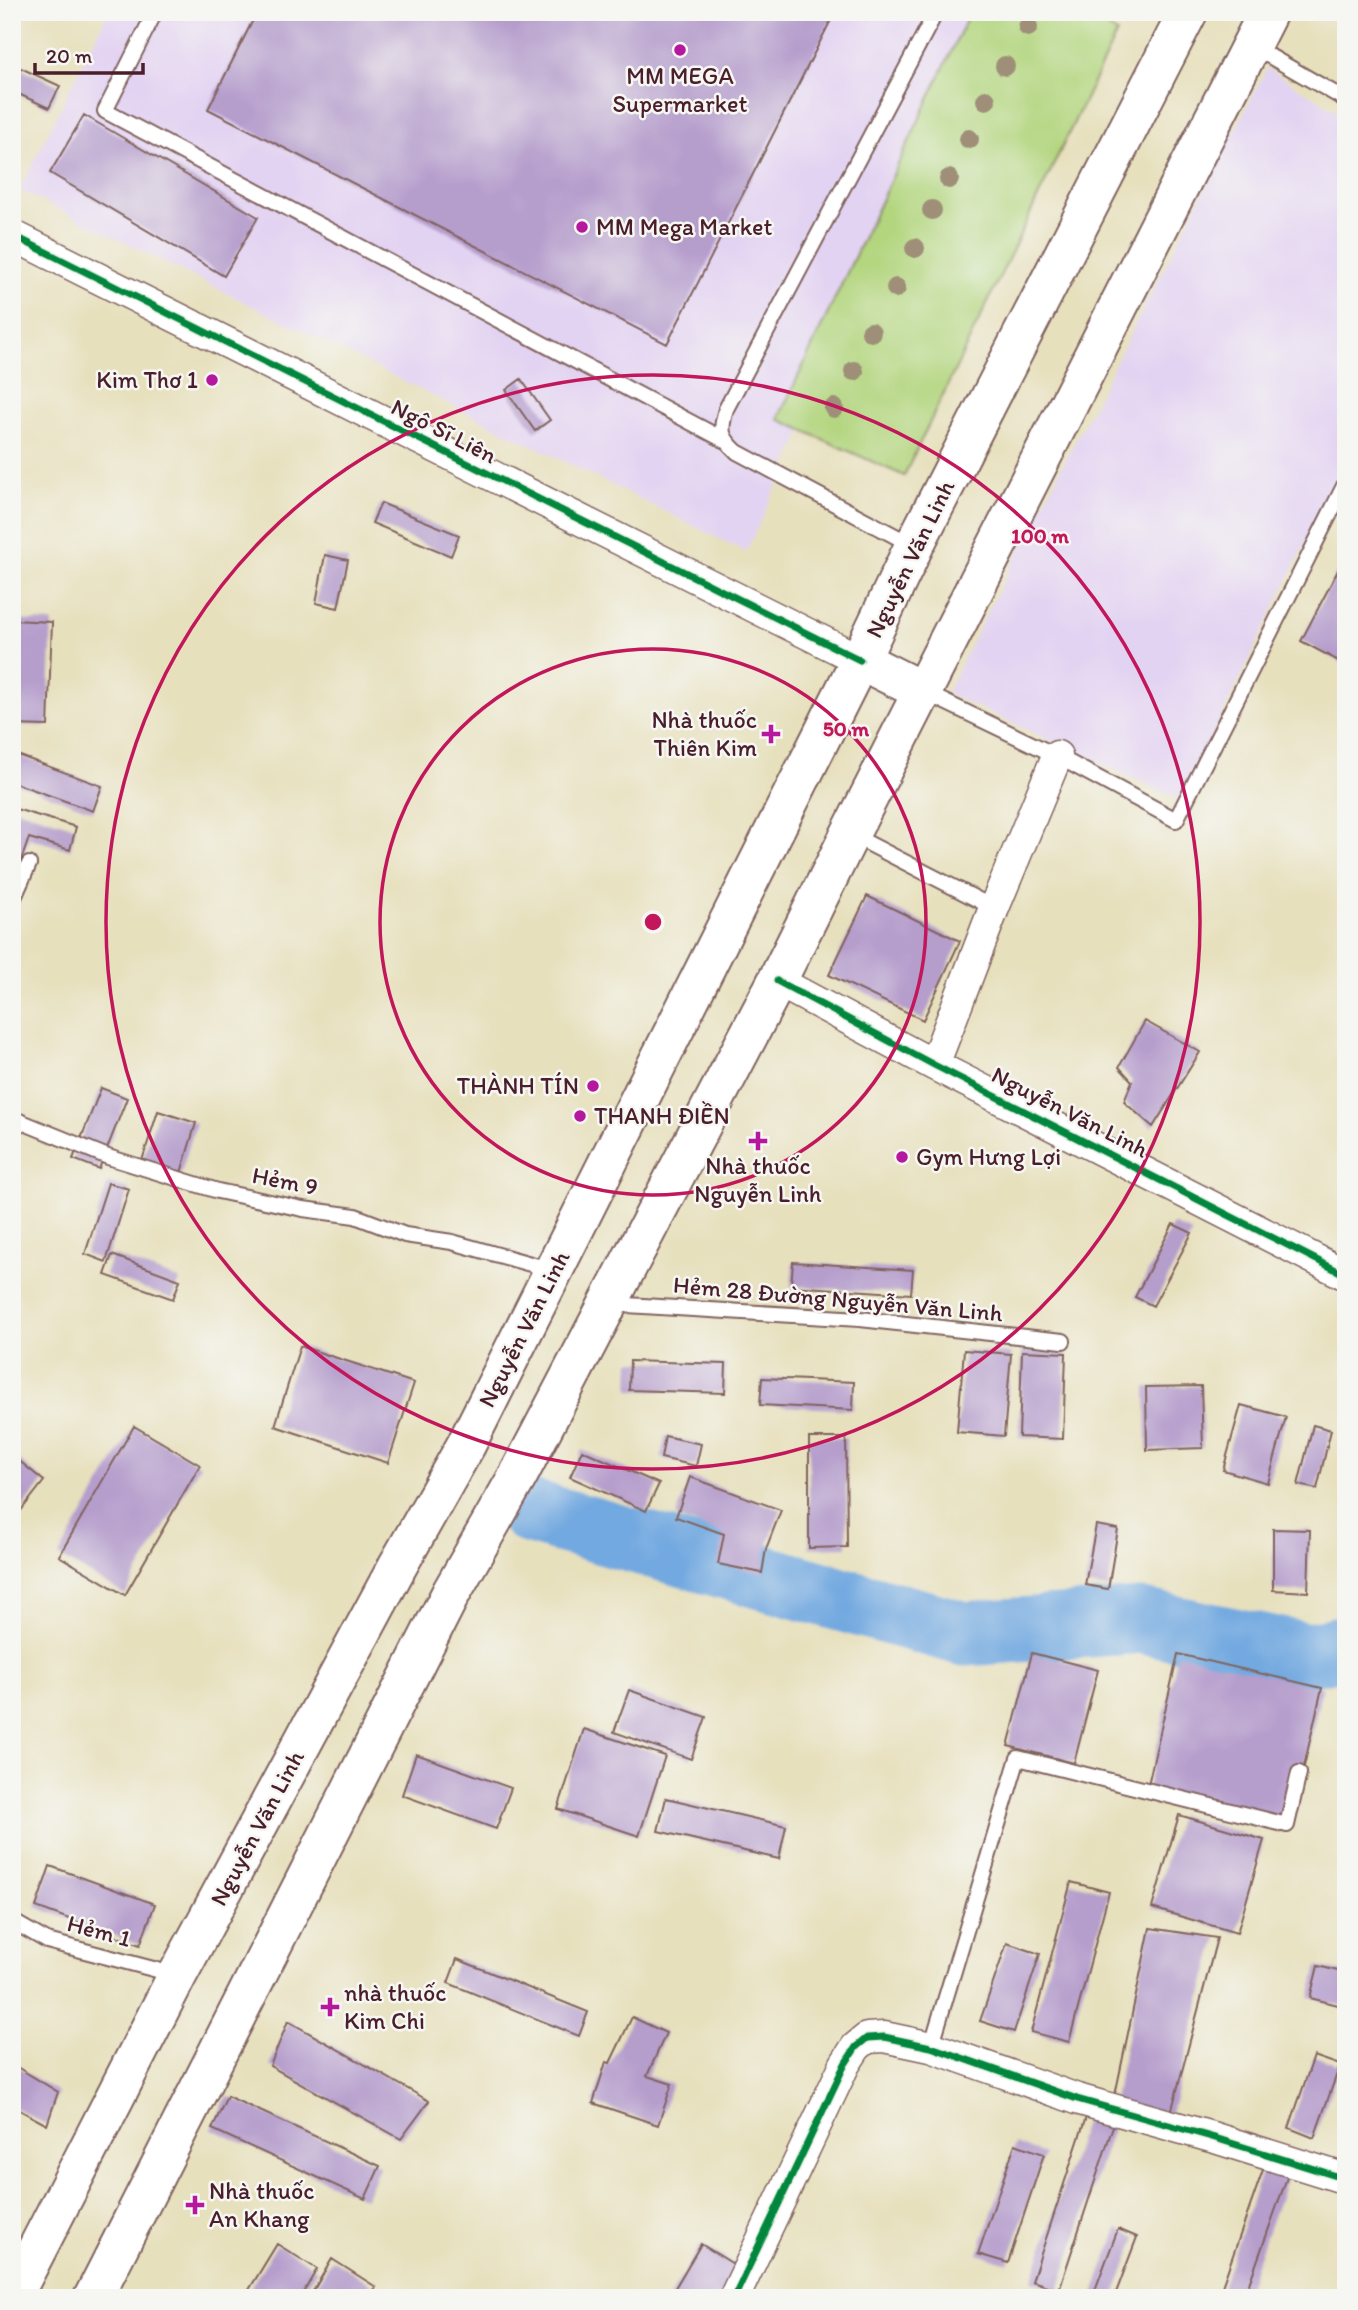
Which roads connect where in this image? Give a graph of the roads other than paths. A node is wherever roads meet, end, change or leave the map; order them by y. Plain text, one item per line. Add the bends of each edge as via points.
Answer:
1 (156, 12) edge
2 (936, 12) edge
3 (1188, 12) edge
4 (1260, 29) edge
5 (1346, 100) edge
6 (12, 236) edge
7 (724, 440) junction
8 (1346, 482) edge
9 (914, 546) junction
10 (860, 660) junction
11 (924, 692) junction
12 (1057, 756) junction
13 (850, 834) junction
14 (29, 864) dead end
15 (12, 902) edge
16 (994, 908) junction
17 (777, 981) junction
18 (934, 1065) junction
19 (12, 1118) edge
20 (554, 1271) junction
21 (1346, 1275) edge
22 (609, 1304) junction
23 (1063, 1341) dead end
24 (1299, 1773) dead end
25 (12, 1921) edge
26 (177, 1976) junction
27 (932, 2047) junction
28 (1346, 2179) edge
29 (12, 2298) edge
30 (93, 2298) edge
31 (734, 2298) edge

1 - 7 lane via 105,111
2 - 7 lane via 726,409
3 - 9 highway, Nguyễn Văn Linh
4 - 5 lane
4 - 11 highway
6 - 10 street, Ngô Sĩ Liên
7 - 9 lane via 737,452
8 - 12 lane via 1175,820
9 - 10 highway, Nguyễn Văn Linh
10 - 11 highway
10 - 20 highway, Nguyễn Văn Linh
11 - 12 lane
11 - 13 highway
12 - 16 street
13 - 16 lane
13 - 17 highway
14 - 15 lane
16 - 18 street
17 - 18 street, Nguyễn Văn Linh
17 - 22 highway
18 - 21 street, Nguyễn Văn Linh
19 - 20 lane, Hẻm 9 via 108,1157 218,1191 355,1216 405,1235 452,1241
20 - 26 highway, Nguyễn Văn Linh via 466,1445
22 - 23 lane, Hẻm 28 Đường Nguyễn Văn Linh via 860,1319
22 - 30 highway via 451,1593
24 - 27 lane via 1287,1825 1018,1758
25 - 26 lane, Hẻm 1 via 47,1941
26 - 29 highway, Nguyễn Văn Linh
27 - 28 street via 1077,2099
27 - 31 street via 884,2037 867,2038 856,2047

